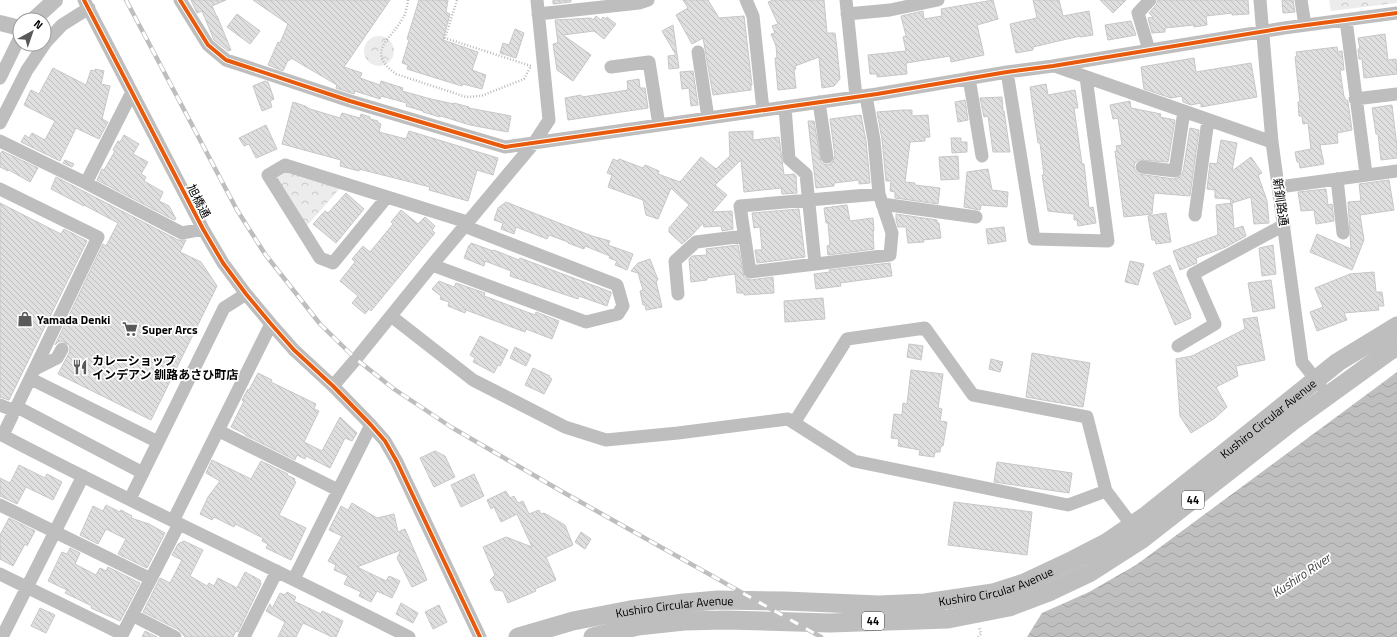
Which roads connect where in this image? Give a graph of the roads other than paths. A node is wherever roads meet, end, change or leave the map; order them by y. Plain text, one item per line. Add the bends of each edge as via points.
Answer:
1 (55, 0) edge
2 (180, 0) edge
3 (537, 0) edge
4 (648, 0) edge
5 (746, 0) edge
6 (846, 0) edge
7 (938, 0) edge
8 (1150, 0) edge
9 (1260, 0) edge
10 (1301, 0) edge
11 (87, 4) edge
12 (42, 12) edge
13 (1397, 13) edge
14 (538, 14) junction
15 (848, 14) junction
16 (1346, 20) junction
17 (0, 23) edge
18 (1305, 25) junction
19 (12, 26) edge
20 (1264, 31) junction
21 (1149, 50) junction
22 (13, 52) edge
23 (698, 52) dead end
24 (1053, 66) junction
25 (611, 67) dead end
26 (1007, 72) junction
27 (1086, 77) junction
28 (0, 78) edge
29 (969, 78) junction
30 (132, 92) junction
31 (1397, 94) edge
32 (861, 96) junction
33 (1355, 100) junction
34 (819, 102) junction
35 (785, 108) junction
36 (764, 110) junction
37 (1184, 111) junction
38 (708, 118) junction
39 (1208, 120) junction
40 (0, 123) edge
41 (659, 125) junction
42 (0, 141) edge
43 (1272, 142) junction
44 (534, 143) junction
45 (982, 156) dead end
46 (826, 157) dead end
47 (1142, 167) dead end
48 (1397, 171) edge
49 (1366, 174) junction
50 (1337, 179) junction
51 (86, 183) junction
52 (1279, 187) junction
53 (0, 189) edge
54 (387, 196) junction
55 (881, 199) junction
56 (808, 200) junction
57 (1195, 214) dead end
58 (976, 217) dead end
59 (466, 224) junction
60 (1284, 226) junction
61 (203, 230) junction
62 (1343, 233) dead end
63 (744, 236) junction
64 (815, 264) junction
65 (432, 265) junction
66 (246, 294) junction
67 (678, 294) dead end
68 (391, 316) junction
69 (272, 324) junction
70 (1397, 326) edge
71 (1178, 346) dead end
72 (1397, 347) edge
73 (62, 348) dead end
74 (33, 374) junction
75 (1316, 380) junction
76 (333, 386) junction
77 (1328, 396) junction
78 (0, 404) edge
79 (16, 409) junction
80 (794, 423) junction
81 (371, 425) junction
82 (218, 430) junction
83 (1, 434) edge
84 (158, 442) junction
85 (143, 473) junction
86 (83, 476) junction
87 (338, 490) junction
88 (1106, 491) junction
89 (130, 499) junction
90 (0, 505) edge
91 (176, 523) junction
92 (54, 532) junction
93 (1137, 532) junction
94 (277, 571) junction
95 (0, 574) edge
96 (151, 579) junction
97 (294, 579) junction
98 (26, 587) junction
99 (132, 615) junction
100 (122, 636) edge
101 (2, 637) edge
102 (175, 637) edge
103 (244, 637) edge
104 (409, 637) edge
105 (480, 637) edge
106 (518, 637) edge
107 (596, 637) edge

1 - 12 main road
2 - 44 street via 208,45 226,60 350,101 506,147
3 - 14 street
4 - 14 street
5 - 36 street via 753,16
6 - 15 street
7 - 15 street via 890,10
8 - 21 street via 1138,13
9 - 20 street, 新釧路通
10 - 18 street
11 - 30 street, 旭橋通
11 - 40 street via 46,42 27,70
13 - 16 street
14 - 44 street via 549,120
15 - 32 street
16 - 18 street
16 - 33 street
17 - 19 main road
18 - 20 street
20 - 21 street
20 - 43 street, 新釧路通
21 - 24 street
22 - 28 street
23 - 38 street
24 - 26 street
24 - 27 street
25 - 41 street via 650,62
26 - 27 street via 1034,239 1108,241
26 - 29 street
27 - 37 street
29 - 32 street
29 - 45 street
30 - 51 street
30 - 61 street, 旭橋通
31 - 33 street
32 - 34 street
32 - 55 street via 874,140
33 - 49 street
34 - 35 street
34 - 46 street
35 - 36 street
35 - 56 street via 789,159 806,174
36 - 38 street
37 - 39 street
37 - 47 street via 1175,171
38 - 41 street
39 - 43 street
39 - 57 street
41 - 44 street
42 - 51 street
43 - 52 street, 新釧路通
44 - 59 street
48 - 49 street
49 - 50 street
50 - 52 street
50 - 62 street
51 - 61 street via 182,233
52 - 60 street, 新釧路通
53 - 74 street via 98,237
54 - 54 street via 285,165 268,175 320,258 333,263
54 - 59 street
55 - 56 street
55 - 58 street
55 - 64 street via 892,233 890,255
56 - 63 street via 740,206
56 - 64 street
59 - 65 street
59 - 65 street via 617,285 623,306 618,314 586,322
60 - 71 street via 1193,274 1215,324
60 - 75 street, 新釧路通 via 1302,362
61 - 66 street, 旭橋通
63 - 64 street via 750,272
63 - 67 street via 696,242 676,261
65 - 68 street
66 - 69 street, 旭橋通
66 - 84 street via 224,308
68 - 76 street
68 - 80 street via 473,380 565,427 606,440 788,419
69 - 76 street, 旭橋通 via 294,350
69 - 82 street
70 - 75 highway, Kushiro Circular Avenue / 44 via 1338,362
72 - 77 highway, Kushiro Circular Avenue / 44
73 - 74 street via 57,358
74 - 79 street
74 - 84 street
75 - 77 street, 新釧路通
75 - 93 highway, Kushiro Circular Avenue / 44 via 1147,515
76 - 81 street, 旭橋通
77 - 93 highway, Kushiro Circular Avenue / 44
78 - 79 street
79 - 83 street
79 - 85 street
80 - 88 street via 854,462 1068,505
80 - 88 street via 847,339 925,328 973,394 1087,417
81 - 87 street
81 - 105 street, 旭橋通 via 385,441 397,462
82 - 87 street
82 - 91 street
83 - 86 street
84 - 85 street
85 - 89 street
86 - 89 street
86 - 92 street
87 - 97 street
88 - 93 street
89 - 91 street
90 - 92 street
91 - 94 street
91 - 96 street
92 - 96 street
92 - 98 street
93 - 106 highway, Kushiro Circular Avenue / 44 via 1106,543 1024,583 993,593 925,603 879,605 718,600 630,610 573,621
93 - 107 highway, Kushiro Circular Avenue / 44 via 1089,572 1051,591 1009,607 969,615 948,619 830,623 684,621 638,626
94 - 97 street
94 - 103 street
95 - 98 street
96 - 99 street
97 - 104 street
98 - 100 street
98 - 101 street
99 - 100 street
99 - 102 street

